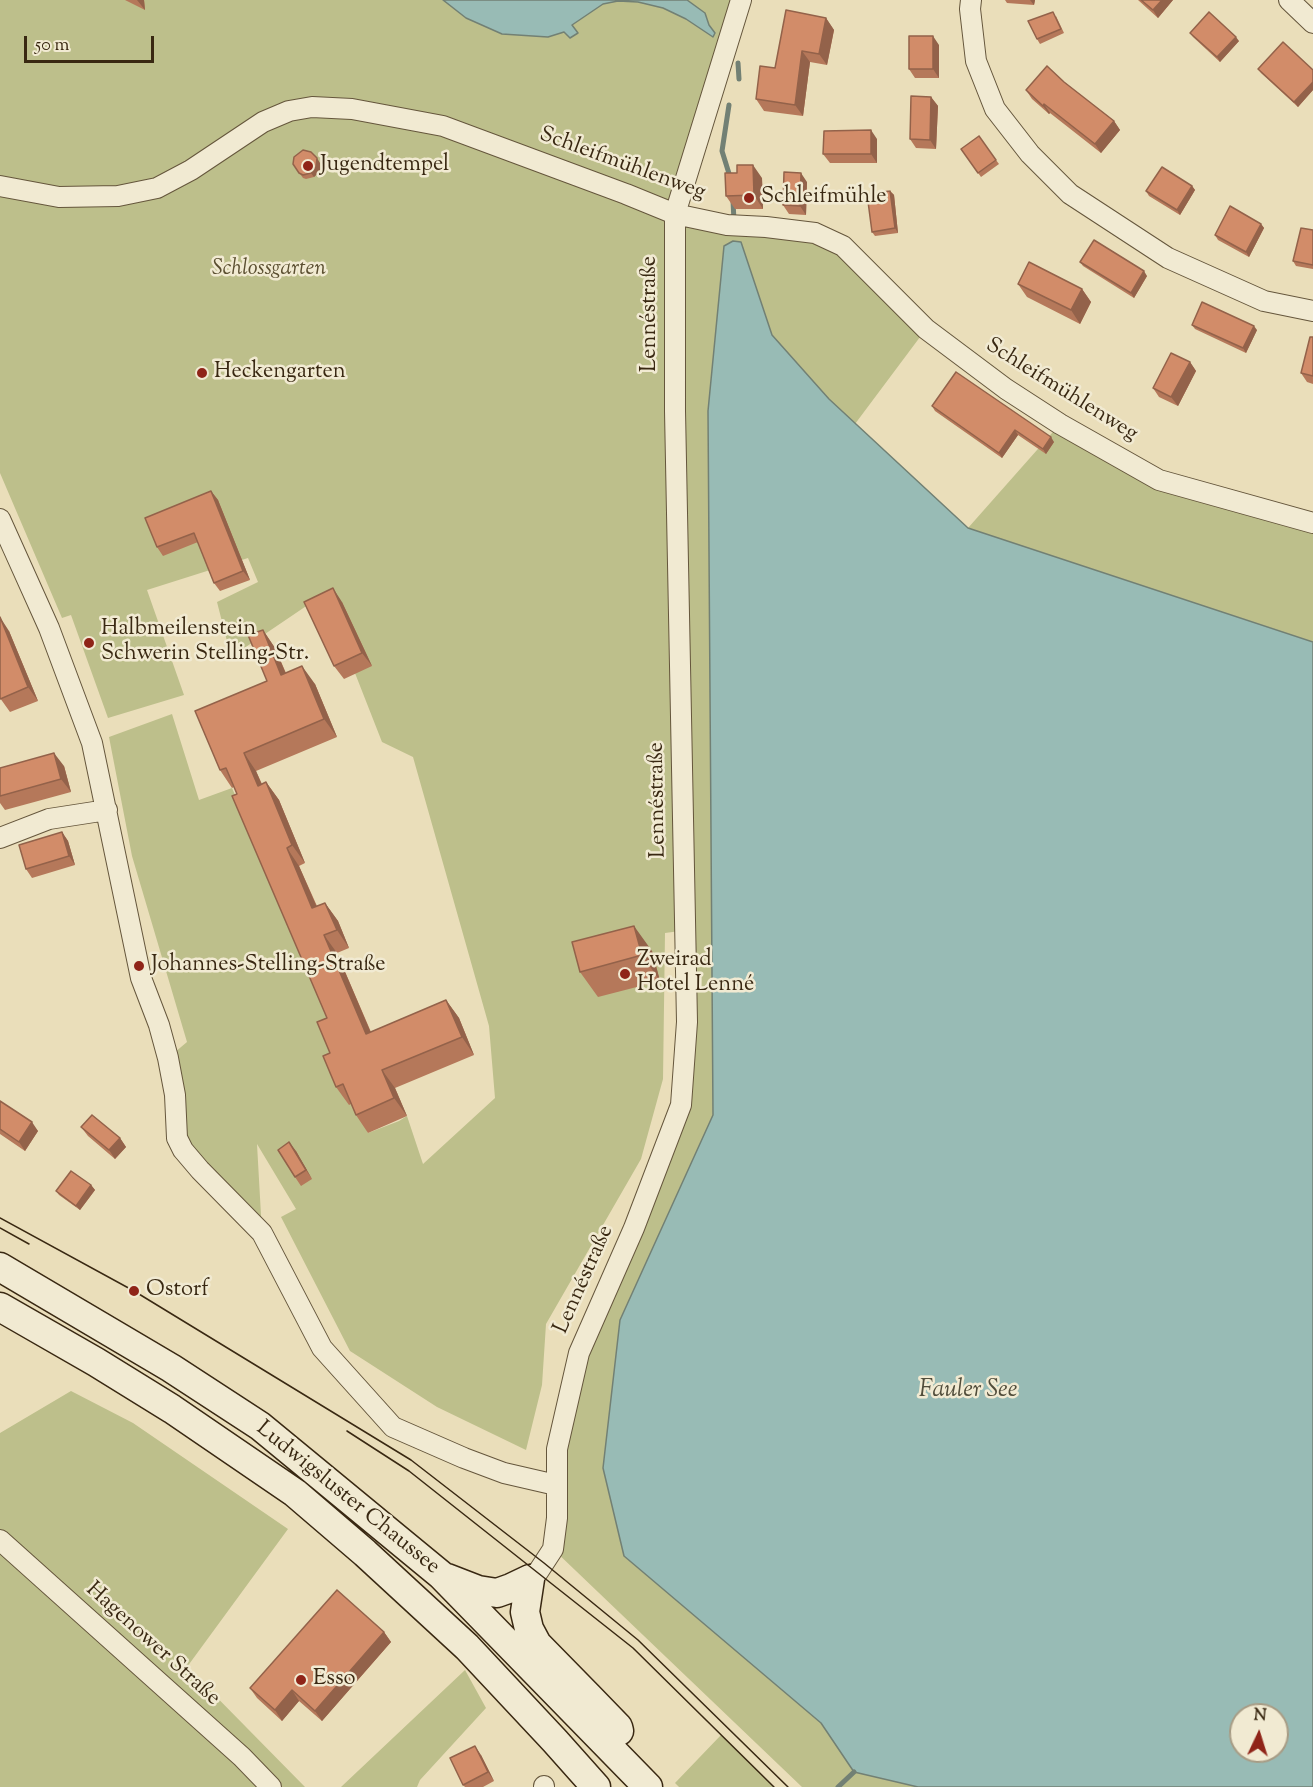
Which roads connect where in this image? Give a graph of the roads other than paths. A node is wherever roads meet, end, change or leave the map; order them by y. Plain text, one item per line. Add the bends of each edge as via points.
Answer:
1 (741, 0) edge
2 (971, 0) edge
3 (1289, 0) edge
4 (1313, 23) edge
5 (0, 186) edge
6 (675, 214) junction
7 (1313, 311) edge
8 (0, 519) edge
9 (1313, 523) edge
10 (107, 810) junction
11 (0, 838) edge
12 (0, 1267) edge
13 (0, 1307) edge
14 (556, 1485) junction
15 (0, 1540) edge
16 (441, 1575) junction
17 (530, 1579) junction
18 (645, 1783) edge
19 (271, 1787) edge
20 (596, 1787) edge

1 - 6 street, Lennéstraße
2 - 7 street via 976,61 995,109 1030,154 1070,194 1168,258 1264,301
3 - 4 street
5 - 6 street, Schleifmühlenweg via 59,197 118,196 157,188 263,122 312,107 352,109 443,126
6 - 9 street, Schleifmühlenweg via 727,225 815,233 843,246 926,329 1060,424 1159,480
6 - 14 street, Lennéstraße via 687,1022 681,1105 634,1228 579,1353 557,1449
8 - 10 street via 49,628 92,743
10 - 11 street via 49,819
10 - 14 street via 141,978 168,1058 177,1138 183,1150 262,1233 322,1348 393,1427 504,1473
12 - 16 street, Ludwigsluster Chaussee via 171,1368 260,1426
13 - 20 street, Ludwigsluster Chaussee via 172,1409 295,1493 467,1647
14 - 17 street, Lennéstraße via 553,1549
15 - 19 street, Hagenower Straße
16 - 17 street via 497,1593
16 - 18 street, Ludwigsluster Chaussee
17 - 18 street via 525,1612 537,1644 618,1727

